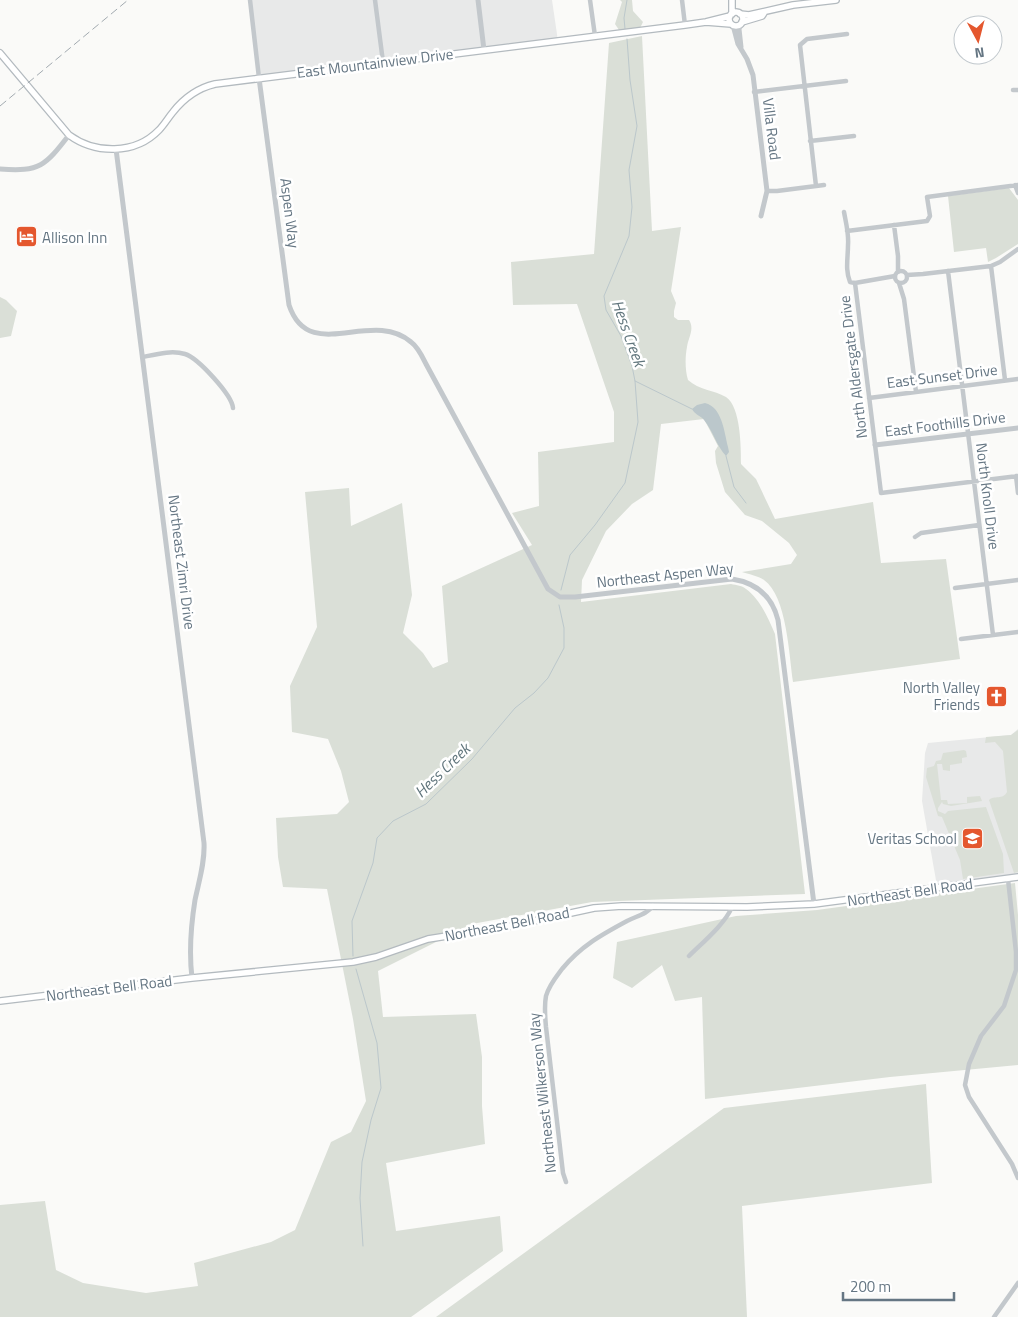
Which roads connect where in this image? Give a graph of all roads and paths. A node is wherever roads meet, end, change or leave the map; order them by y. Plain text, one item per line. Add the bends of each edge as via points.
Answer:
1 (250, 0) edge
2 (375, 0) edge
3 (478, 0) edge
4 (590, 0) edge
5 (682, 0) edge
6 (734, 0) edge
7 (836, 0) edge
8 (766, 12) junction
9 (740, 14) junction
10 (731, 15) junction
11 (706, 22) junction
12 (741, 23) junction
13 (732, 24) junction
14 (685, 25) junction
15 (847, 34) dead end
16 (595, 36) junction
17 (741, 48) junction
18 (484, 50) junction
19 (0, 53) edge
20 (383, 62) junction
21 (259, 78) junction
22 (846, 81) dead end
23 (804, 86) junction
24 (754, 92) junction
25 (69, 135) junction
26 (854, 136) dead end
27 (810, 141) junction
28 (116, 149) junction
29 (0, 169) edge
30 (824, 185) dead end
31 (1016, 185) edge
32 (816, 186) junction
33 (767, 191) junction
34 (1018, 193) edge
35 (844, 212) dead end
36 (761, 216) dead end
37 (894, 225) junction
38 (847, 231) junction
39 (1018, 248) edge
40 (990, 266) junction
41 (948, 271) junction
42 (901, 277) junction
43 (855, 283) junction
44 (398, 334) joint
45 (143, 357) junction
46 (1018, 379) edge
47 (1005, 380) junction
48 (962, 386) junction
49 (916, 392) junction
50 (869, 398) junction
51 (234, 408) dead end
52 (1018, 428) edge
53 (968, 434) junction
54 (875, 445) junction
55 (1017, 476) edge
56 (974, 482) junction
57 (1018, 493) edge
58 (979, 525) junction
59 (915, 536) dead end
60 (1018, 580) edge
61 (987, 584) junction
62 (955, 588) dead end
63 (1018, 632) edge
64 (993, 635) junction
65 (961, 639) dead end
66 (1018, 877) edge
67 (1008, 879) junction
68 (814, 904) junction
69 (653, 906) junction
70 (732, 907) junction
71 (689, 956) dead end
72 (192, 978) junction
73 (0, 1000) edge
74 (1018, 1178) edge
75 (566, 1182) dead end
76 (1018, 1283) edge
77 (994, 1317) edge

1 - 21 street, Aspen Way
2 - 20 street
3 - 18 street
4 - 16 street
5 - 14 street
6 - 9 main road
6 - 10 main road
7 - 8 main road
8 - 9 main road
8 - 12 main road
9 - 10 main road
9 - 12 main road
10 - 11 main road, East Mountainview Drive
10 - 13 main road via 729,20
11 - 13 main road, East Mountainview Drive
11 - 14 main road, East Mountainview Drive
12 - 13 main road via 737,26
12 - 17 street, Villa Road
13 - 17 street, Villa Road
14 - 16 main road, East Mountainview Drive
15 - 23 street via 802,42 799,51
16 - 18 main road, East Mountainview Drive
17 - 24 street, Villa Road via 750,67
18 - 20 main road, East Mountainview Drive
19 - 25 main road
20 - 21 main road, East Mountainview Drive
21 - 28 main road, East Mountainview Drive via 214,84 198,90 177,107 152,136
21 - 44 street, Aspen Way via 292,313 305,329 320,334 377,329
22 - 23 street
23 - 24 street
23 - 27 street
24 - 33 street, Villa Road
25 - 28 main road, East Mountainview Drive via 92,147
25 - 29 street via 52,156 36,168 21,171
26 - 27 street
27 - 32 street
28 - 45 street, Northeast Zimri Drive
30 - 32 street
31 - 34 street
31 - 37 street via 927,196 930,216 927,221
32 - 33 street
33 - 36 street, Villa Road
35 - 38 street, North Aldersgate Drive
37 - 38 street
37 - 42 street
38 - 43 street, North Aldersgate Drive via 848,278
39 - 40 street
40 - 41 street
40 - 47 street
41 - 42 street
41 - 48 street, North Knoll Drive
42 - 43 street
42 - 49 street
43 - 50 street, North Aldersgate Drive
44 - 68 street, Northeast Aspen Way via 412,342 422,356 544,585 554,594 576,597 732,579 754,585 768,597 778,620
45 - 51 street via 175,353 189,355 219,384
45 - 72 street, Northeast Zimri Drive via 204,848 194,913
46 - 47 street, East Sunset Drive
47 - 48 street, East Sunset Drive
48 - 49 street, East Sunset Drive
48 - 53 street, North Knoll Drive
49 - 50 street, East Sunset Drive
50 - 54 street, North Aldersgate Drive
52 - 53 street, East Foothills Drive
53 - 54 street, East Foothills Drive
53 - 56 street, North Knoll Drive
54 - 56 street, North Aldersgate Drive via 881,493
55 - 56 street
55 - 57 street
56 - 58 street, North Knoll Drive
58 - 59 street
58 - 61 street, North Knoll Drive
60 - 61 street
61 - 62 street
61 - 64 street, North Knoll Drive
63 - 64 street
64 - 65 street
66 - 67 main road, Northeast Bell Road
67 - 68 main road, Northeast Bell Road
67 - 74 street via 1016,970 1004,1006 978,1043 965,1084 969,1097
68 - 70 main road, Northeast Bell Road
69 - 70 main road, Northeast Bell Road
69 - 72 main road, Northeast Bell Road via 612,906 576,911 511,926 428,939 369,959 345,963
69 - 75 street, Northeast Wilkerson Way via 583,947 555,978 547,994 546,1027
70 - 71 street
72 - 73 main road, Northeast Bell Road
76 - 77 street

